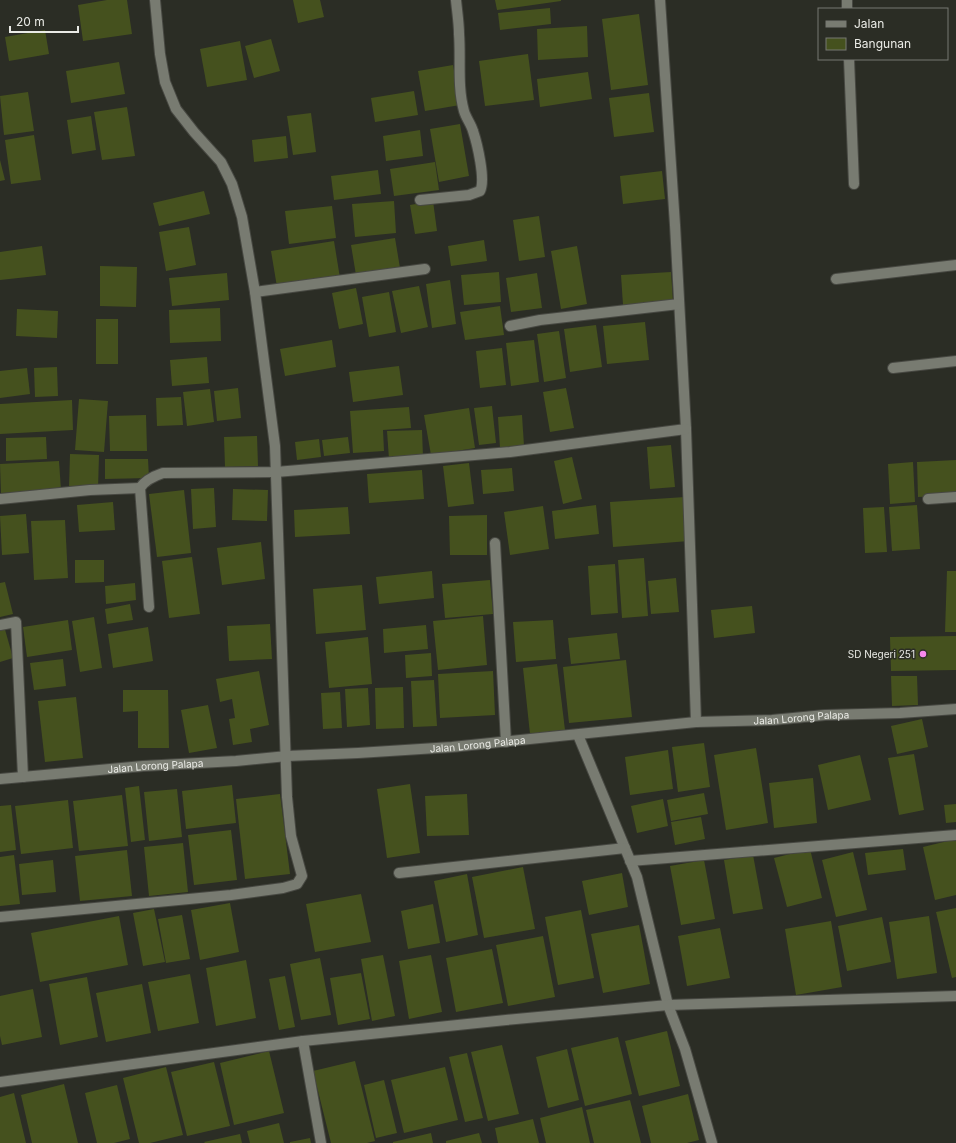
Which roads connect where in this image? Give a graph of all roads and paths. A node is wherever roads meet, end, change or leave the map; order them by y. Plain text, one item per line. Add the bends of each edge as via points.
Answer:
1 (155, 0) edge
2 (456, 0) edge
3 (660, 0) edge
4 (849, 60) edge
5 (854, 184) dead end
6 (420, 200) dead end
7 (956, 265) edge
8 (425, 269) dead end
9 (836, 279) dead end
10 (255, 292) junction
11 (679, 304) junction
12 (510, 326) dead end
13 (956, 361) edge
14 (893, 368) dead end
15 (686, 429) junction
16 (276, 472) junction
17 (140, 488) junction
18 (956, 497) edge
19 (0, 499) edge
20 (928, 500) dead end
21 (494, 542) dead end
22 (149, 607) dead end
23 (0, 625) edge
24 (956, 709) edge
25 (696, 722) junction
26 (578, 735) junction
27 (506, 742) junction
28 (286, 756) junction
29 (22, 777) junction
30 (0, 778) edge
31 (956, 836) edge
32 (625, 848) junction
33 (630, 861) junction
34 (398, 874) dead end
35 (0, 918) edge
36 (956, 996) edge
37 (668, 1005) junction
38 (303, 1042) junction
39 (0, 1082) edge
40 (321, 1143) edge
41 (712, 1143) edge

1 - 10 street via 165,82 176,109 221,162 232,184 242,217
2 - 6 street via 464,111 477,147 482,187 480,191 469,195
3 - 11 street
4 - 5 street
7 - 9 street
8 - 10 street
10 - 16 street via 275,446
11 - 12 street via 540,320
11 - 15 street
13 - 14 street
15 - 16 street via 510,452
15 - 25 street
16 - 17 street via 163,473 147,481
16 - 28 street
17 - 19 street
17 - 22 street
18 - 20 street
21 - 27 street
23 - 29 street via 16,622
24 - 25 street, Jalan Lorong Palapa
25 - 26 street, Jalan Lorong Palapa
26 - 27 street, Jalan Lorong Palapa
26 - 32 street
27 - 28 street, Jalan Lorong Palapa
28 - 29 street, Jalan Lorong Palapa
28 - 35 street via 291,836 302,876 297,884 231,895
29 - 30 street, Jalan Lorong Palapa
31 - 33 street
32 - 33 street
32 - 34 street
33 - 37 street via 637,877
36 - 37 street
37 - 38 street
37 - 41 street via 685,1049
38 - 39 street
38 - 40 street

